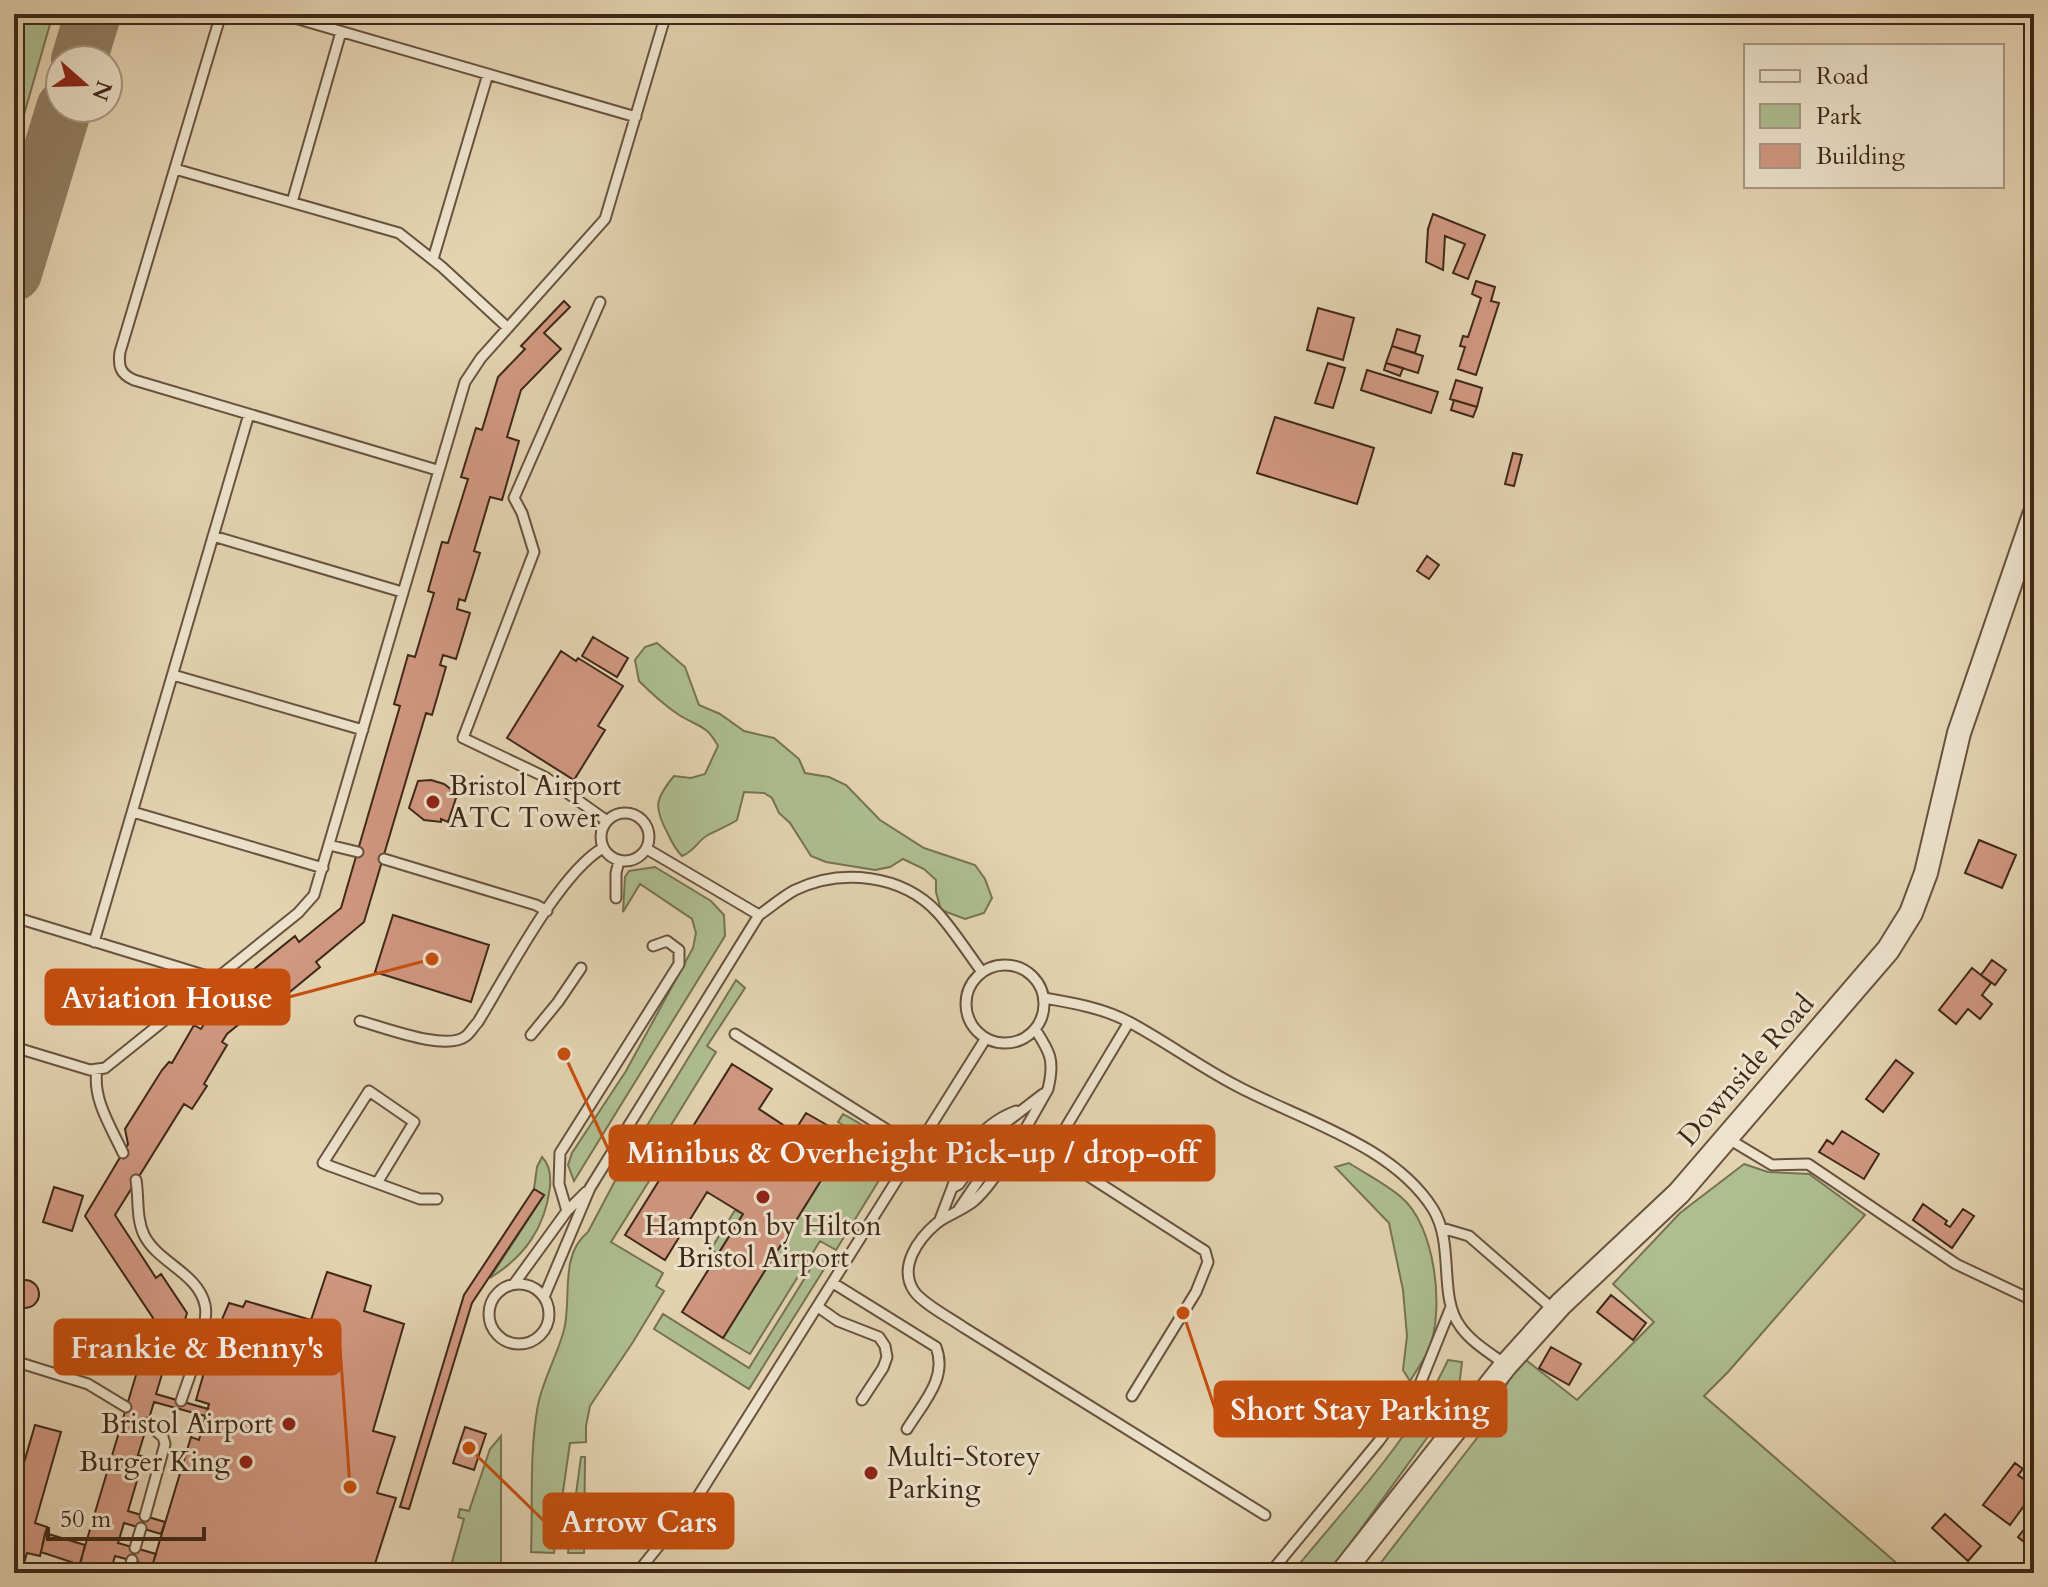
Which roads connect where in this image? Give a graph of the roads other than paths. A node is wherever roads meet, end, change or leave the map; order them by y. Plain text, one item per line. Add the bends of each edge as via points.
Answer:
1 (221, 14) edge
2 (281, 14) edge
3 (666, 14) edge
4 (341, 32) junction
5 (488, 74) junction
6 (636, 117) junction
7 (175, 169) junction
8 (292, 202) junction
9 (433, 259) junction
10 (600, 302) dead end
11 (508, 328) junction
12 (249, 414) junction
13 (437, 470) junction
14 (2034, 515) edge
15 (213, 536) junction
16 (402, 592) junction
17 (173, 675) junction
18 (363, 730) junction
19 (133, 812) junction
20 (607, 821) junction
21 (329, 845) junction
22 (603, 848) junction
23 (647, 849) junction
24 (358, 852) dead end
25 (384, 859) dead end
26 (619, 861) junction
27 (323, 868) junction
28 (616, 898) dead end
29 (547, 911) junction
30 (759, 915) junction
31 (14, 917) edge
32 (94, 942) junction
33 (653, 946) dead end
34 (581, 968) dead end
35 (982, 972) junction
36 (217, 979) junction
37 (1044, 998) junction
38 (360, 1021) dead end
39 (1129, 1022) junction
40 (1035, 1029) junction
41 (735, 1034) dead end
42 (531, 1035) dead end
43 (986, 1038) junction
44 (14, 1047) edge
45 (97, 1069) junction
46 (1048, 1089) junction
47 (1727, 1138) junction
48 (916, 1148) junction
49 (123, 1153) dead end
50 (136, 1180) dead end
51 (377, 1183) junction
52 (590, 1188) junction
53 (437, 1199) dead end
54 (567, 1211) junction
55 (939, 1222) junction
56 (1442, 1228) junction
57 (833, 1283) junction
58 (514, 1284) junction
59 (544, 1297) junction
60 (2034, 1301) edge
61 (818, 1307) junction
62 (1451, 1307) junction
63 (1555, 1311) junction
64 (14, 1361) edge
65 (1506, 1365) junction
66 (1132, 1396) dead end
67 (862, 1400) dead end
68 (181, 1401) dead end
69 (126, 1407) dead end
70 (147, 1423) dead end
71 (907, 1429) dead end
72 (1265, 1515) dead end
73 (145, 1516) dead end
74 (141, 1528) dead end
75 (135, 1548) dead end
76 (132, 1560) dead end
77 (128, 1573) edge
78 (637, 1573) edge
79 (1270, 1573) edge
80 (1342, 1573) edge

1 - 7 lane
2 - 4 lane
3 - 6 lane
4 - 5 lane
4 - 8 lane
5 - 6 lane
5 - 9 lane
6 - 11 lane via 605,219
7 - 8 lane
7 - 12 lane via 120,352 121,370 134,380
8 - 9 lane via 399,233
9 - 11 lane
10 - 20 lane via 514,498 534,552 463,738 545,777
11 - 13 lane via 465,382
12 - 13 lane
12 - 15 lane
13 - 16 lane
14 - 47 street, Downside Road via 1959,733 1926,873 1911,913 1888,950
15 - 16 lane
15 - 17 lane
16 - 18 lane
17 - 18 lane
17 - 19 lane
18 - 21 lane
19 - 27 lane
19 - 32 lane
20 - 22 lane via 601,834
20 - 23 lane via 621,813 636,815 647,826
21 - 24 lane
21 - 27 lane
22 - 26 lane
22 - 29 lane via 588,856
23 - 26 lane via 635,860
23 - 30 lane
25 - 29 lane
26 - 28 lane
27 - 36 lane via 309,903
29 - 38 lane via 466,1036 437,1042
30 - 35 lane via 795,890 825,881 880,880 911,891 936,911
30 - 52 lane
31 - 32 lane
32 - 36 lane
33 - 54 lane via 667,941 679,950 679,964 560,1153 559,1184
34 - 42 lane
35 - 37 lane via 1004,965 1025,971
35 - 43 lane via 969,990 967,1012
36 - 45 lane via 108,1066
37 - 39 lane via 1085,1005
37 - 40 lane
39 - 56 lane via 1232,1084 1367,1148 1420,1191
39 - 66 lane via 1051,1152 1205,1251 1208,1262 1196,1292
40 - 43 lane via 1007,1043
40 - 46 lane via 1051,1054
41 - 48 lane
43 - 48 lane
44 - 45 lane
45 - 49 lane via 99,1101
46 - 55 lane via 992,1179 973,1201
46 - 55 lane via 1000,1127 952,1188
47 - 60 lane via 1772,1165 1808,1164 1956,1264
47 - 63 street, Downside Road via 1679,1193
48 - 57 lane
50 - 68 lane via 144,1235 198,1290 205,1305
51 - 51 lane via 323,1163 369,1091 414,1122
51 - 53 lane via 420,1199
52 - 54 lane
52 - 59 lane
54 - 58 lane
55 - 72 lane via 909,1259 908,1279 915,1294
56 - 62 lane
56 - 63 lane via 1469,1236
57 - 61 lane
57 - 71 lane via 936,1347 941,1368 937,1382
58 - 59 lane via 528,1285
58 - 59 lane via 495,1296 489,1313 494,1330 512,1343 530,1342 546,1327
61 - 67 lane via 879,1337 885,1346 883,1368
61 - 78 lane via 695,1501
62 - 65 lane via 1473,1341
62 - 79 lane via 1420,1384
63 - 65 street, Downside Road
64 - 69 lane via 88,1384
65 - 80 street, Downside Road
70 - 73 lane via 165,1444
74 - 75 lane
76 - 77 lane

